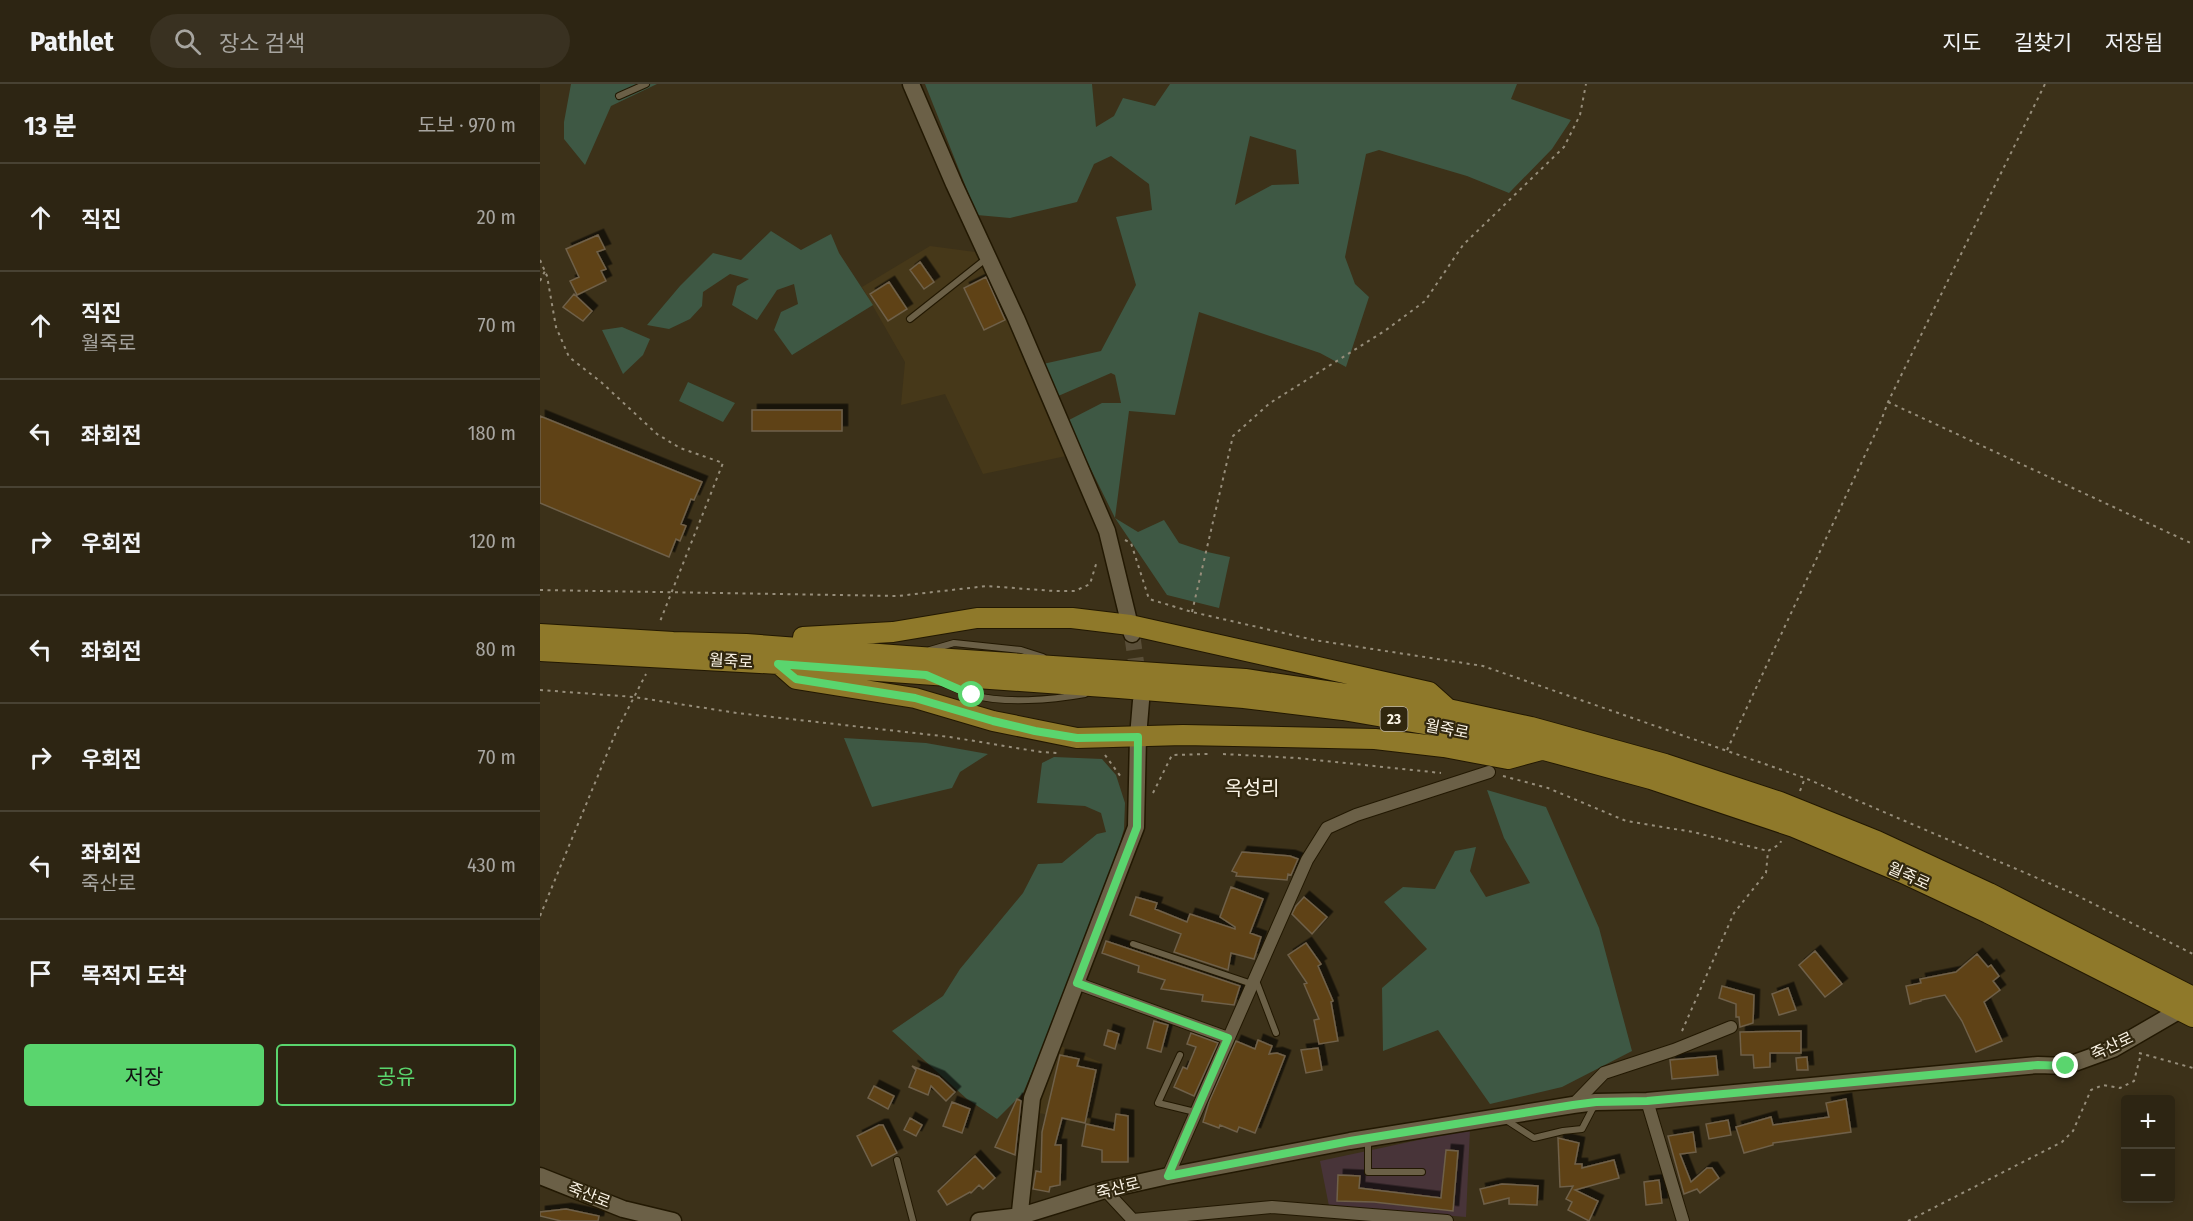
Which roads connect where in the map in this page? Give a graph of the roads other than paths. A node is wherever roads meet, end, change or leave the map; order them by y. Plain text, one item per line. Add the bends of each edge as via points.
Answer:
1 (646, 84) edge
2 (911, 84) edge
3 (619, 96) dead end
4 (988, 258) junction
5 (910, 319) dead end
6 (1131, 629) junction
7 (540, 633) edge
8 (746, 644) junction
9 (540, 651) edge
10 (778, 664) junction
11 (1141, 701) tunnel mouth
12 (1448, 709) junction
13 (1138, 737) junction
14 (1544, 750) junction
15 (1489, 772) road end
16 (1133, 944) dead end
17 (1254, 981) junction
18 (1077, 983) junction
19 (2193, 997) edge
20 (2184, 1015) edge
21 (1731, 1027) dead end
22 (1276, 1033) dead end
23 (1228, 1038) junction
24 (1180, 1055) dead end
25 (1647, 1101) junction
26 (1596, 1102) junction
27 (1573, 1105) junction
28 (1195, 1112) junction
29 (1501, 1117) junction
30 (1368, 1138) junction
31 (897, 1160) dead end
32 (1422, 1172) dead end
33 (540, 1176) edge
34 (1168, 1176) junction
35 (1105, 1190) junction
36 (1020, 1218) edge
37 (673, 1221) edge
38 (913, 1221) edge
39 (979, 1221) edge
40 (1447, 1221) edge
41 (1683, 1221) edge

1 - 3 lane
2 - 4 street
4 - 5 lane
4 - 6 street via 1107,531
6 - 8 main road via 1072,618 977,618 892,632 813,638 767,634
6 - 12 main road via 1429,692
7 - 8 main road, 월죽로 / 23
8 - 12 main road, 월죽로 / 23 via 1245,679
9 - 10 main road, 월죽로 / 23
10 - 13 main road via 796,679 915,698 1035,731 1077,738
10 - 14 main road, 월죽로 / 23 via 1119,688 1343,710
11 - 13 street
12 - 19 main road, 월죽로 / 23 via 1643,758 1780,802 1989,893
13 - 14 main road via 1375,739 1508,759
13 - 18 street via 1137,827
14 - 20 main road, 월죽로 / 23 via 1651,779 1794,827 1988,913
15 - 17 street via 1327,828 1307,860
16 - 17 lane
17 - 22 lane
17 - 23 street
18 - 23 street
18 - 36 street via 1032,1098
20 - 25 street, 죽산로 via 2113,1049 2066,1066 2038,1065
21 - 27 street via 1604,1073
23 - 28 street
24 - 28 lane via 1158,1103
25 - 26 street, 죽산로
25 - 41 street
26 - 27 street, 죽산로
26 - 29 lane via 1582,1129 1533,1138
27 - 29 street, 죽산로
28 - 34 street
29 - 30 street, 죽산로
30 - 32 lane via 1368,1172
30 - 34 street, 죽산로
31 - 38 lane
33 - 37 street, 죽산로 via 623,1209
34 - 35 street, 죽산로
35 - 36 street, 죽산로
35 - 40 street via 1133,1220 1272,1207
36 - 39 street, 죽산로

